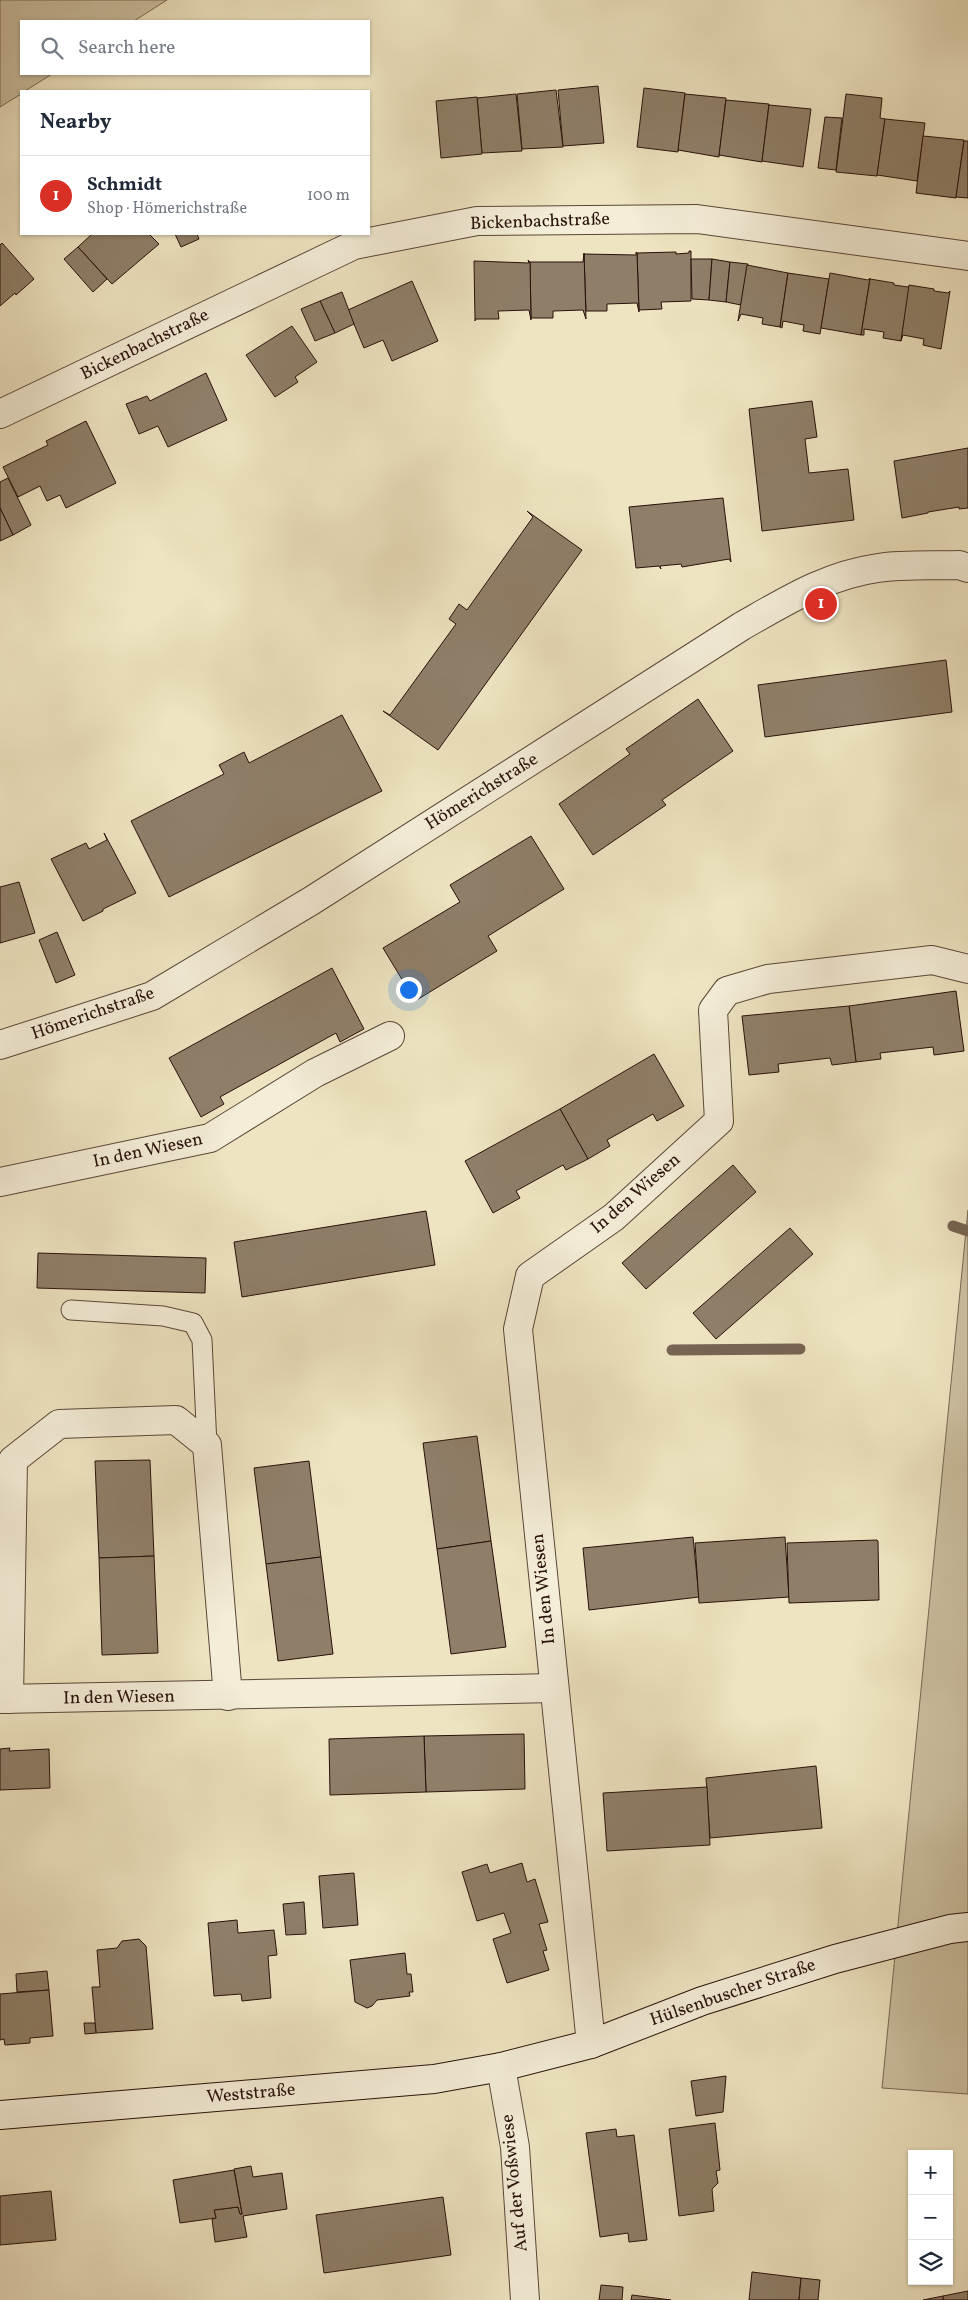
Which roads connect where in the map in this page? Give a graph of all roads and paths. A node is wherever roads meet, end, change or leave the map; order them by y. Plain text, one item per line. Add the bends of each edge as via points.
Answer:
1 (968, 256) edge
2 (0, 414) edge
3 (968, 568) edge
4 (968, 969) edge
5 (390, 1036) dead end
6 (0, 1046) edge
7 (0, 1182) edge
8 (71, 1310) dead end
9 (207, 1445) junction
10 (554, 1688) junction
11 (228, 1696) junction
12 (5, 1699) edge
13 (968, 1927) edge
14 (591, 2044) junction
15 (501, 2067) junction
16 (0, 2115) edge
17 (526, 2300) edge

1 - 2 street, Bickenbachstraße via 697,219 477,222 354,246
3 - 6 street, Hömerichstraße via 959,565 879,568 809,588 742,626 319,895 152,996
4 - 10 street, In den Wiesen via 932,960 768,979 727,991 713,1010 719,1121 614,1217 530,1276 518,1329
5 - 7 street, In den Wiesen via 315,1073 210,1138
8 - 9 lane via 163,1316 192,1323 202,1340
9 - 11 street
9 - 12 street, In den Wiesen via 176,1420 59,1424 13,1460
10 - 11 street, In den Wiesen
10 - 14 street, In den Wiesen
11 - 12 street, In den Wiesen
13 - 14 street, Hülsenbuscher Straße via 835,1959 702,2002
14 - 15 street, Hülsenbuscher Straße
15 - 16 street, Weststraße via 434,2079
15 - 17 street, Auf der Voßwiese via 515,2147

